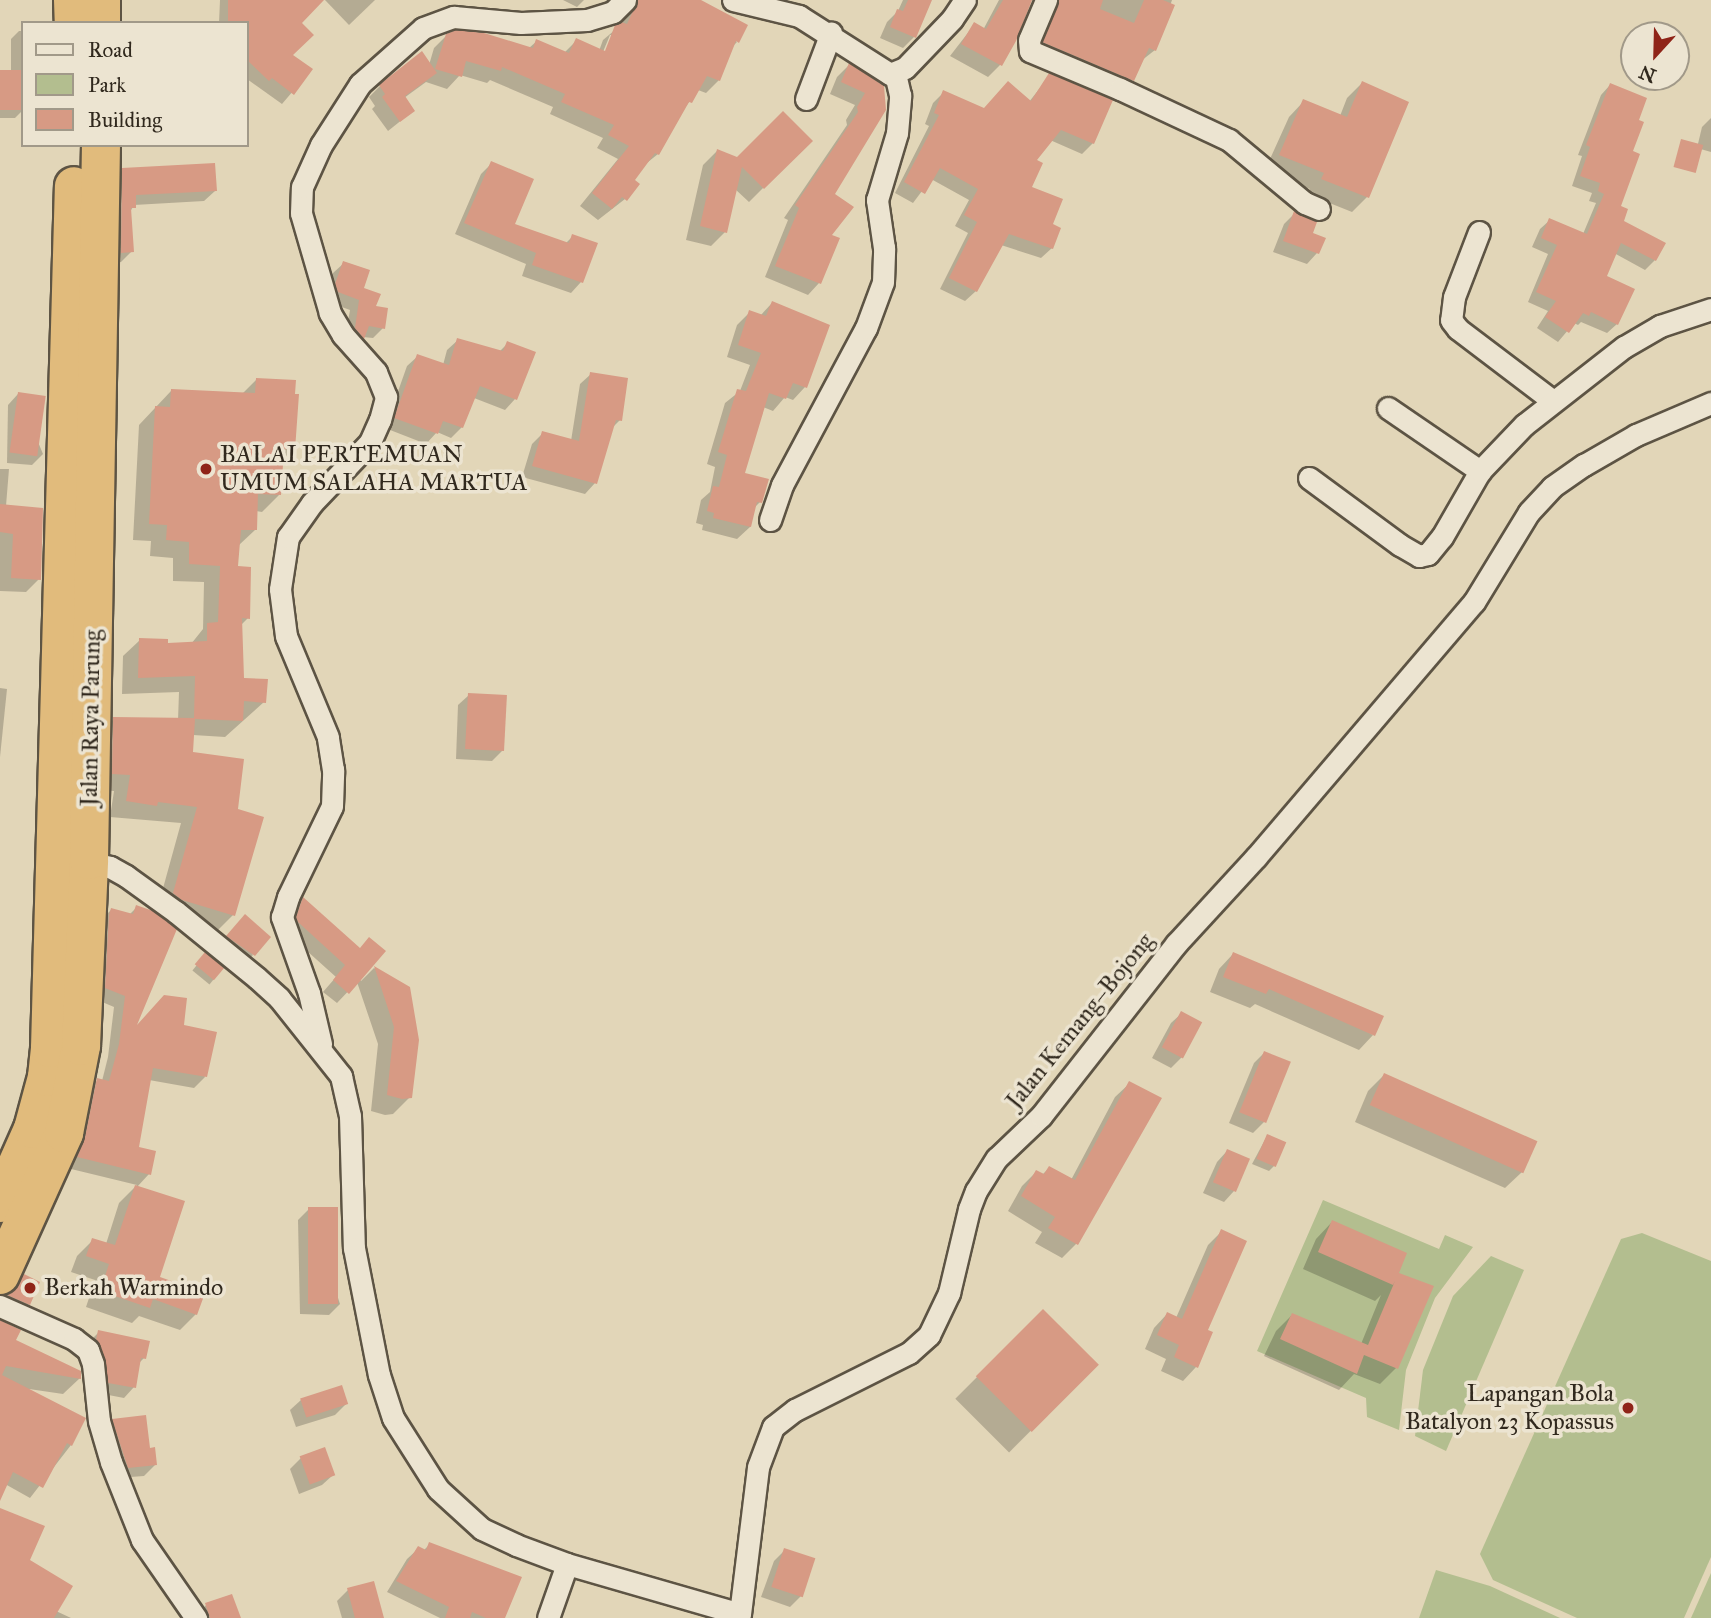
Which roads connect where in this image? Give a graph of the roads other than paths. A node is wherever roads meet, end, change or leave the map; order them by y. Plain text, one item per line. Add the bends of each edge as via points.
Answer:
1 (73, 0) edge
2 (101, 0) edge
3 (625, 0) edge
4 (733, 0) edge
5 (965, 0) edge
6 (1046, 0) edge
7 (74, 21) edge
8 (102, 21) edge
9 (831, 33) junction
10 (895, 74) junction
11 (806, 99) dead end
12 (75, 147) edge
13 (101, 147) edge
14 (1319, 209) dead end
15 (1479, 232) dead end
16 (1711, 309) edge
17 (1553, 401) junction
18 (1711, 402) edge
19 (1388, 408) dead end
20 (1480, 471) junction
21 (1309, 478) dead end
22 (770, 520) dead end
23 (72, 860) junction
24 (323, 1050) junction
25 (0, 1203) edge
26 (0, 1275) edge
27 (0, 1306) edge
28 (567, 1564) junction
29 (196, 1618) edge
30 (548, 1618) edge

1 - 7 highway
2 - 8 highway
3 - 24 street via 613,12 587,20 521,23 454,18 423,28 360,84 321,145 302,187 302,214 330,313 376,372 386,397 370,442 312,503 288,537 280,589 286,636 328,737 333,770 332,806 282,917
4 - 9 street via 788,12
5 - 10 street
6 - 14 street via 1028,40 1030,51 1228,140 1300,199
9 - 10 street via 877,68
9 - 11 street
10 - 22 street via 900,105 897,133 877,200 884,248 880,290 866,328 793,461
12 - 23 highway, Jalan Raya Parung
13 - 23 highway, Jalan Raya Parung
15 - 17 street via 1454,297 1451,320
16 - 17 street via 1660,326 1633,341
17 - 20 street
18 - 28 street, Jalan Kemang–Bojong via 1636,435 1584,465 1552,487 1528,512 1465,612 1176,944 1041,1116 997,1158 975,1191 962,1227 949,1293 929,1335 909,1353 795,1410 773,1427 758,1467 740,1614
19 - 20 street
20 - 21 street via 1433,549 1419,555
23 - 24 street, Jalan Kemang–Bojong via 126,876 176,912 279,998
23 - 25 highway, Jalan Raya Parung via 47,1077 33,1129
23 - 26 highway, Jalan Raya Parung via 81,1046 76,1080 64,1133
24 - 28 street, Jalan Kemang–Bojong via 341,1076 348,1099 354,1248 362,1304 393,1418 439,1489 470,1520 516,1545
27 - 29 street via 74,1339 88,1350 99,1422 142,1540
28 - 30 street

